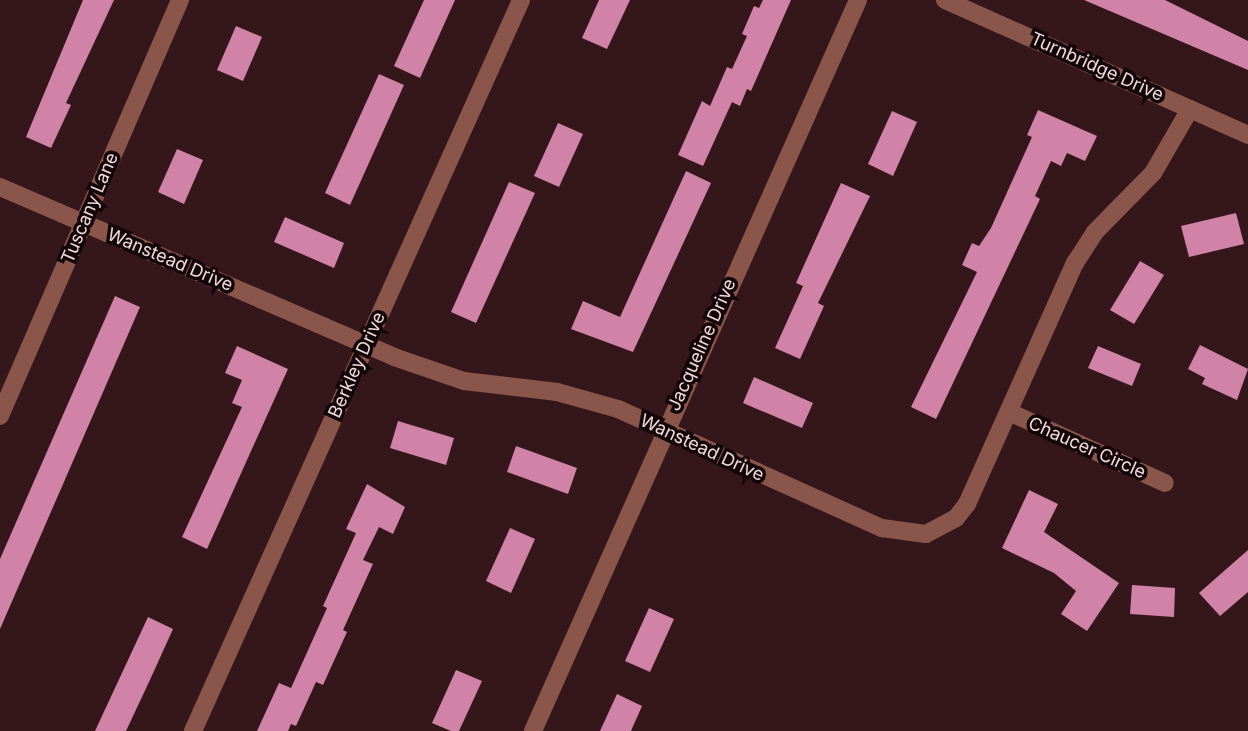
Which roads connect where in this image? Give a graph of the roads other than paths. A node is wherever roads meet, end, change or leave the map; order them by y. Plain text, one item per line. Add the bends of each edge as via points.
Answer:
1 (180, 0) edge
2 (521, 0) edge
3 (858, 0) edge
4 (945, 0) edge
5 (1190, 109) junction
6 (1248, 135) edge
7 (0, 187) edge
8 (84, 223) junction
9 (366, 343) junction
10 (1009, 412) junction
11 (0, 416) edge
12 (664, 430) junction
13 (1165, 483) dead end
14 (193, 731) edge
15 (533, 731) edge

1 - 8 street, Tuscany Lane
2 - 9 street, Berkley Drive
3 - 12 street, Jacqueline Drive
4 - 5 street, Turnbridge Drive
5 - 6 street, Turnbridge Drive
5 - 10 street, Wanstead Drive via 1153,173 1085,246
7 - 8 street, Wanstead Drive
8 - 9 street, Wanstead Drive
8 - 11 street, Tuscany Lane
9 - 12 street, Wanstead Drive via 440,374 576,396
9 - 14 street, Berkley Drive
10 - 12 street, Wanstead Drive via 967,504 956,518 926,534 882,528
10 - 13 street, Chaucer Circle
12 - 15 street, Jacqueline Drive

